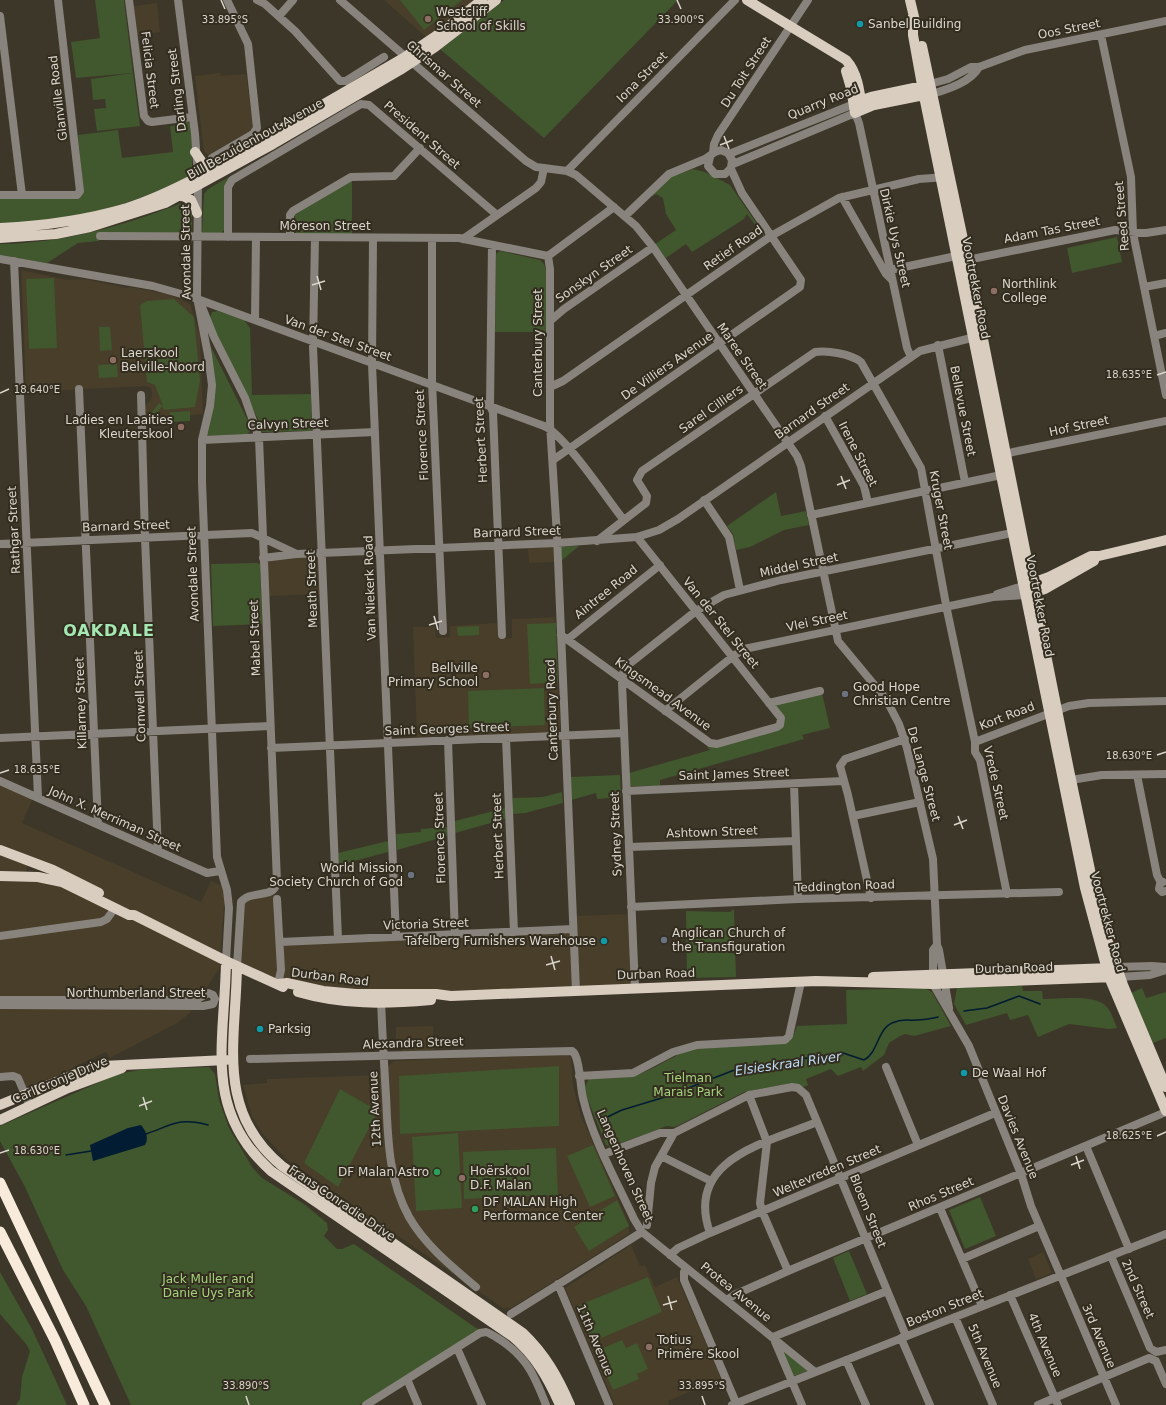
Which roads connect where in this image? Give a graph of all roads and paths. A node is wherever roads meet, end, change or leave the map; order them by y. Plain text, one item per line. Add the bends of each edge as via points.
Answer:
1 (58, 0) edge
2 (129, 0) edge
3 (178, 0) edge
4 (227, 0) edge
5 (257, 0) edge
6 (293, 0) edge
7 (340, 0) edge
8 (482, 0) edge
9 (496, 0) edge
10 (735, 0) edge
11 (747, 0) edge
12 (808, 0) edge
13 (910, 0) edge
14 (0, 16) edge
15 (279, 16) junction
16 (1166, 21) edge
17 (790, 26) junction
18 (1101, 35) junction
19 (826, 50) junction
20 (384, 57) dead end
21 (408, 60) junction
22 (849, 63) junction
23 (851, 88) junction
24 (927, 90) junction
25 (858, 107) junction
26 (192, 117) junction
27 (722, 131) junction
28 (420, 148) junction
29 (195, 152) junction
30 (727, 153) junction
31 (712, 155) junction
32 (213, 163) junction
33 (532, 165) joint
34 (687, 166) junction
35 (732, 167) junction
36 (544, 168) junction
37 (567, 171) junction
38 (717, 174) junction
39 (945, 177) junction
40 (198, 182) junction
41 (872, 189) junction
42 (742, 193) junction
43 (0, 195) edge
44 (22, 195) junction
45 (181, 195) junction
46 (842, 197) junction
47 (614, 207) junction
48 (198, 213) junction
49 (496, 215) junction
50 (625, 216) junction
51 (480, 226) junction
52 (0, 228) edge
53 (960, 228) junction
54 (1166, 230) edge
55 (1134, 231) junction
56 (100, 236) dead end
57 (771, 236) junction
58 (197, 237) junction
59 (228, 237) junction
60 (0, 238) edge
61 (256, 238) junction
62 (290, 238) junction
63 (315, 238) junction
64 (374, 238) junction
65 (432, 238) junction
66 (463, 239) junction
67 (480, 242) junction
68 (492, 245) junction
69 (653, 247) junction
70 (548, 256) junction
71 (956, 256) junction
72 (0, 259) edge
73 (967, 260) junction
74 (14, 261) junction
75 (890, 270) junction
76 (892, 280) junction
77 (1166, 283) edge
78 (1144, 287) junction
79 (686, 295) junction
80 (198, 299) junction
81 (550, 309) junction
82 (564, 309) junction
83 (255, 320) junction
84 (550, 321) junction
85 (1166, 333) edge
86 (977, 336) junction
87 (1154, 336) junction
88 (314, 342) junction
89 (720, 344) junction
90 (938, 345) junction
91 (911, 357) junction
92 (372, 364) junction
93 (873, 382) junction
94 (1165, 385) edge
95 (432, 386) junction
96 (550, 387) junction
97 (78, 389) dead end
98 (754, 394) junction
99 (141, 395) dead end
100 (1166, 395) edge
101 (490, 406) junction
102 (825, 416) junction
103 (1166, 420) edge
104 (551, 429) junction
105 (376, 432) junction
106 (317, 435) junction
107 (259, 438) junction
108 (202, 440) junction
109 (788, 442) junction
110 (568, 448) junction
111 (1001, 456) junction
112 (553, 460) junction
113 (1005, 474) junction
114 (965, 482) junction
115 (925, 491) junction
116 (704, 500) junction
117 (868, 503) junction
118 (811, 515) junction
119 (623, 519) junction
120 (614, 527) junction
121 (1012, 533) junction
122 (204, 535) junction
123 (263, 537) junction
124 (638, 537) junction
125 (145, 538) junction
126 (618, 539) junction
127 (86, 540) junction
128 (597, 540) junction
129 (1166, 540) edge
130 (27, 543) junction
131 (557, 543) junction
132 (0, 544) edge
133 (498, 545) junction
134 (439, 547) junction
135 (937, 548) junction
136 (381, 550) junction
137 (323, 552) junction
138 (297, 554) junction
139 (264, 558) junction
140 (660, 565) junction
141 (823, 572) junction
142 (1028, 589) junction
143 (740, 590) junction
144 (946, 607) junction
145 (696, 611) junction
146 (835, 629) junction
147 (443, 631) dead end
148 (502, 635) dead end
149 (564, 637) junction
150 (732, 657) junction
151 (622, 679) junction
152 (820, 691) dead end
153 (1166, 702) edge
154 (769, 703) junction
155 (665, 711) junction
156 (1052, 712) junction
157 (780, 725) joint
158 (270, 726) junction
159 (211, 728) junction
160 (153, 732) junction
161 (624, 733) junction
162 (94, 734) junction
163 (565, 735) junction
164 (36, 736) junction
165 (0, 738) edge
166 (506, 738) junction
167 (905, 739) junction
168 (448, 740) junction
169 (975, 742) junction
170 (388, 743) junction
171 (330, 745) junction
172 (271, 748) junction
173 (1166, 774) edge
174 (1137, 775) junction
175 (1071, 780) junction
176 (0, 781) edge
177 (843, 781) junction
178 (794, 784) junction
179 (626, 791) junction
180 (38, 797) junction
181 (920, 802) junction
182 (853, 816) junction
183 (98, 824) junction
184 (796, 841) junction
185 (629, 847) junction
186 (0, 850) edge
187 (158, 851) junction
188 (23, 857) junction
189 (220, 871) junction
190 (23, 875) junction
191 (0, 876) edge
192 (1163, 883) edge
193 (1059, 892) dead end
194 (1166, 892) edge
195 (1008, 894) junction
196 (935, 896) junction
197 (871, 898) junction
198 (798, 899) junction
199 (277, 900) dead end
200 (115, 908) junction
201 (631, 908) junction
202 (134, 915) junction
203 (573, 929) junction
204 (514, 932) junction
205 (455, 935) junction
206 (0, 936) edge
207 (396, 937) junction
208 (338, 939) junction
209 (280, 942) junction
210 (226, 961) junction
211 (237, 966) junction
212 (1166, 969) edge
213 (1118, 972) junction
214 (1107, 973) junction
215 (938, 979) junction
216 (801, 982) junction
217 (278, 984) junction
218 (634, 988) junction
219 (576, 990) junction
220 (0, 1000) edge
221 (381, 1000) junction
222 (0, 1006) edge
223 (1126, 1006) junction
224 (575, 1053) joint
225 (384, 1056) junction
226 (220, 1060) junction
227 (232, 1060) junction
228 (250, 1060) dead end
229 (130, 1065) junction
230 (886, 1067) dead end
231 (579, 1076) junction
232 (0, 1077) edge
233 (1166, 1087) edge
234 (25, 1094) junction
235 (749, 1095) junction
236 (0, 1105) edge
237 (30, 1106) junction
238 (1166, 1112) edge
239 (996, 1113) junction
240 (0, 1120) edge
241 (817, 1122) junction
242 (674, 1133) junction
243 (767, 1142) junction
244 (918, 1145) junction
245 (1086, 1146) junction
246 (604, 1154) junction
247 (661, 1156) junction
248 (1021, 1174) junction
249 (841, 1177) junction
250 (711, 1181) junction
251 (0, 1183) edge
252 (0, 1194) edge
253 (940, 1208) junction
254 (762, 1212) junction
255 (647, 1225) dead end
256 (1039, 1226) junction
257 (642, 1232) junction
258 (710, 1233) junction
259 (1166, 1234) edge
260 (2, 1235) edge
261 (866, 1238) junction
262 (1129, 1249) junction
263 (670, 1255) junction
264 (1111, 1256) junction
265 (962, 1259) junction
266 (36, 1260) junction
267 (686, 1268) junction
268 (788, 1271) junction
269 (1061, 1276) junction
270 (558, 1284) junction
271 (476, 1287) dead end
272 (887, 1291) junction
273 (1010, 1295) junction
274 (727, 1300) junction
275 (982, 1306) junction
276 (512, 1314) dead end
277 (955, 1317) junction
278 (773, 1337) junction
279 (904, 1337) junction
280 (458, 1348) junction
281 (1166, 1350) edge
282 (1154, 1355) junction
283 (846, 1360) junction
284 (815, 1372) junction
285 (1104, 1376) junction
286 (407, 1379) junction
287 (792, 1381) junction
288 (1166, 1384) edge
289 (1056, 1401) edge
290 (735, 1404) edge
291 (84, 1405) edge
292 (105, 1405) edge
293 (366, 1405) edge
294 (418, 1405) edge
295 (482, 1405) edge
296 (546, 1405) edge
297 (560, 1405) edge
298 (570, 1405) edge
299 (610, 1405) edge
300 (802, 1405) edge
301 (866, 1405) edge
302 (930, 1405) edge
303 (993, 1405) edge
304 (1038, 1405) edge
305 (1116, 1405) edge

1 - 44 street, Glanville Road via 79,193 72,196
2 - 26 street, Felicia Street via 145,118 152,122
3 - 26 street, Darling Street
4 - 32 street via 248,44 257,128 253,134
5 - 15 street
6 - 15 street
7 - 21 street, Chrismar Street
8 - 21 main road, Bill Bezuidenhout Avenue
9 - 21 main road, Bill Bezuidenhout Avenue
10 - 37 street, Iona Street
11 - 17 main road
12 - 17 street, Du Toit Street
13 - 24 main road, Voortrekker Road via 914,35
14 - 44 street
15 - 20 street via 340,81
16 - 18 street, Oos Street
17 - 19 main road
17 - 27 street, Du Toit Street
18 - 24 street, Oos Street via 1025,50 979,67 975,74 965,80
18 - 55 street, Reed Street via 1131,177
19 - 22 main road
19 - 23 main road via 845,70
21 - 32 main road, Bill Bezuidenhout Avenue
21 - 33 street, Chrismar Street
21 - 40 main road, Bill Bezuidenhout Avenue
22 - 23 main road
22 - 25 main road via 856,80
23 - 25 main road
24 - 25 main road, Quarry Road
24 - 39 main road, Voortrekker Road
25 - 30 street, Quarry Road
25 - 35 street, Quarry Road
25 - 41 street, Dirkie Uys Street
26 - 29 street, Darling Street
27 - 30 street via 721,142
27 - 31 street, Du Toit Street via 716,140
28 - 49 street, President Street
28 - 59 street, President Street via 369,105 358,105 232,180 228,190
28 - 62 street via 394,176 351,177 293,210 290,215
29 - 32 main road via 208,167
29 - 40 street, Darling Street
30 - 31 street via 719,150
30 - 35 street
31 - 34 street
31 - 38 street via 708,165
32 - 40 main road, Bill Bezuidenhout Avenue
33 - 36 street, Maree Street
34 - 38 street via 699,167
34 - 50 street via 666,176
35 - 38 street via 726,174
35 - 42 street, De Villiers Avenue
36 - 37 street, Maree Street
36 - 49 street via 537,186
37 - 47 street, Maree Street via 579,177
38 - 42 street, De Villiers Avenue
39 - 41 street, Retief Road
39 - 53 main road, Voortrekker Road
39 - 71 main road, Voortrekker Road
40 - 45 main road, Bill Bezuidenhout Avenue
40 - 48 street, Avondale Street
40 - 52 main road, Bill Bezuidenhout Avenue via 117,211 55,224
41 - 46 street, Retief Road
41 - 75 street, Dirkie Uys Street
42 - 57 street, De Villiers Avenue
43 - 44 street
45 - 48 main road via 191,200
45 - 60 main road, Bill Bezuidenhout Avenue via 129,216 90,227 56,234
46 - 57 street, Retief Road
46 - 76 street via 886,274
47 - 50 street, Maree Street
47 - 70 street
48 - 58 street, Avondale Street
49 - 51 street
50 - 69 street, Maree Street
51 - 66 street
51 - 67 street
53 - 71 main road via 961,252
53 - 73 main road, Voortrekker Road
54 - 55 street, Adam Tas Street
55 - 73 street, Adam Tas Street via 1109,231
55 - 78 street, Reed Street
56 - 58 street, Môreson Street
57 - 79 street, Retief Road
57 - 89 street, De Villiers Avenue via 801,280 800,287
58 - 59 street, Môreson Street
58 - 80 street, Avondale Street
59 - 61 street, Môreson Street
61 - 62 street, Môreson Street
61 - 83 street
62 - 63 street, Môreson Street
63 - 64 street, Môreson Street
63 - 88 street, Meath Street
64 - 65 street, Môreson Street
64 - 92 street, Van Niekerk Road
65 - 66 street, Môreson Street
65 - 95 street, Florence Street
66 - 67 street, Môreson Street
67 - 68 street, Môreson Street
68 - 70 street, Môreson Street
68 - 101 street, Herbert Street
69 - 79 street, Maree Street
69 - 82 street, Sonskyn Street
70 - 81 street, Canterbury Street
71 - 75 street
71 - 86 main road, Voortrekker Road
72 - 74 street, Van der Stel Street
73 - 86 main road, Voortrekker Road
74 - 80 street, Van der Stel Street via 153,286
74 - 130 street, Rathgar Street
75 - 76 street, Dirkie Uys Street
76 - 91 street, Dirkie Uys Street
77 - 78 street
78 - 87 street, Reed Street
79 - 89 street, Maree Street
79 - 96 street, Retief Road via 563,381
80 - 83 street, Van der Stel Street
80 - 107 street, Mabel Street via 245,398
80 - 108 street, Avondale Street via 212,385
81 - 82 street
81 - 84 street, Canterbury Street
82 - 84 street, Sonskyn Street
83 - 88 street, Van der Stel Street
84 - 96 street, Canterbury Street
85 - 87 street
86 - 90 street, Barnard Street
86 - 111 main road, Voortrekker Road
87 - 94 street, Reed Street
88 - 92 street, Van der Stel Street
88 - 106 street, Meath Street
89 - 98 street, Maree Street
89 - 110 street, De Villiers Avenue
90 - 91 street, Barnard Street via 924,349
90 - 114 street, Bellevue Street
91 - 93 street, Barnard Street
92 - 95 street, Van der Stel Street
92 - 105 street, Van Niekerk Road
93 - 98 street, Sarel Cilliers via 859,360 821,351 813,353
93 - 102 street, Barnard Street
93 - 115 street, Kruger Street via 920,464
94 - 100 street, Reed Street
95 - 101 street, Van der Stel Street
95 - 134 street, Florence Street
96 - 104 street, Canterbury Street
97 - 127 street, Killarney Street
98 - 109 street, Maree Street
98 - 119 street, Sarel Cilliers via 642,471 637,480 646,496 646,503
99 - 125 street, Cornwell Street
101 - 104 street, Van der Stel Street
101 - 133 street, Herbert Street
102 - 109 street, Barnard Street
102 - 117 street, Irene Street via 863,484
103 - 111 street, Hof Street
104 - 110 street, Van der Stel Street
104 - 112 street, Canterbury Road
105 - 106 street, Calvyn Street
105 - 136 street, Van Niekerk Road
106 - 107 street, Calvyn Street
106 - 137 street, Meath Street
107 - 108 street, Calvyn Street
107 - 123 street, Mabel Street
108 - 122 street, Avondale Street
109 - 116 street, Barnard Street
109 - 118 street, Maree Street via 800,462
110 - 112 street, De Villiers Avenue
110 - 119 street, Van der Stel Street
111 - 113 main road, Voortrekker Road
112 - 131 street, Canterbury Road
113 - 114 street
113 - 121 main road, Voortrekker Road
113 - 142 main road, Voortrekker Road
114 - 115 street
115 - 117 street
115 - 135 street, Kruger Street
116 - 124 street, Barnard Street via 659,530
116 - 143 street via 728,537
117 - 118 street
118 - 141 street, Maree Street
119 - 120 street, Sarel Cilliers
120 - 126 street
120 - 128 street, Sarel Cilliers
121 - 135 street, Middel Street
121 - 142 main road, Voortrekker Road
122 - 123 street, Barnard Street via 252,533
122 - 125 street, Barnard Street
122 - 159 street, Avondale Street
123 - 138 street, Barnard Street via 284,550
123 - 139 street, Mabel Street
124 - 126 street, Barnard Street
124 - 140 street, Van der Stel Street
125 - 127 street, Barnard Street
125 - 160 street, Cornwell Street
126 - 128 street, Barnard Street
127 - 130 street, Barnard Street
127 - 162 street, Killarney Street
128 - 131 street, Barnard Street
129 - 142 main road via 1091,556
130 - 132 street, Barnard Street
130 - 164 street, Rathgar Street
131 - 133 street, Barnard Street
131 - 149 street, Canterbury Road
133 - 134 street, Barnard Street
133 - 148 street, Herbert Street
134 - 136 street, Barnard Street
134 - 147 street, Florence Street
135 - 141 street, Middel Street
135 - 144 street, Kruger Street
136 - 137 street, Barnard Street
136 - 170 street, Van Niekerk Road
137 - 138 street, Barnard Street
137 - 171 street, Meath Street
138 - 139 street
139 - 158 street, Mabel Street
140 - 145 street, Van der Stel Street
140 - 149 street, Aintree Road
141 - 143 street, Middel Street
141 - 146 street, Maree Street
142 - 144 street, Vlei Street
142 - 156 main road, Voortrekker Road
143 - 145 street, Middel Street via 717,598
144 - 146 street, Vlei Street
144 - 169 street, Vrede Street
145 - 150 street, Van der Stel Street
145 - 151 street, Middel Street via 625,668
146 - 150 street, Vlei Street via 748,648
146 - 167 street, De Lange Street via 838,641 845,651 886,699
149 - 151 street, Kingsmead Avenue
149 - 163 street, Canterbury Road
150 - 154 street, Van der Stel Street
150 - 155 street, Vlei Street
151 - 155 street, Kingsmead Avenue
151 - 161 street, Sydney Street
152 - 154 street
153 - 156 street, Kort Road via 1089,703
154 - 157 street, Van der Stel Street via 781,718
155 - 157 street, Kingsmead Avenue via 710,743 717,744 777,728
156 - 169 street, Kort Road
156 - 175 main road, Voortrekker Road
156 - 214 main road, Voortrekker Road via 1085,888
158 - 159 street
158 - 172 street, Mabel Street
159 - 160 street
159 - 189 street, Avondale Street via 217,857
160 - 162 street
160 - 187 street, Cornwell Street
161 - 163 street, Saint Georges Street
161 - 179 street, Sydney Street
162 - 164 street
162 - 183 street, Killarney Street
163 - 166 street, Saint Georges Street
163 - 203 street, Canterbury Road
164 - 165 street
164 - 180 street, Rathgar Street
166 - 168 street, Saint Georges Street
166 - 204 street, Herbert Street
167 - 177 street via 845,759 839,768
167 - 181 street, De Lange Street
168 - 170 street, Saint Georges Street
168 - 205 street, Florence Street
169 - 195 street, Vrede Street via 974,752 980,760
170 - 171 street, Saint Georges Street
170 - 207 street, Van Niekerk Road
171 - 172 street, Saint Georges Street
171 - 208 street, Meath Street
172 - 211 street, Mabel Street via 277,885 270,892 250,895 241,902
173 - 174 street
174 - 175 street via 1102,775
174 - 192 street via 1157,875
175 - 213 main road, Voortrekker Road via 1099,910
176 - 180 street, John X. Merriman Street
177 - 178 street, Saint James Street
177 - 182 street
178 - 179 street, Saint James Street
178 - 184 street
179 - 185 street, Sydney Street
180 - 183 street, John X. Merriman Street
181 - 182 street
181 - 196 street, De Lange Street via 933,859
182 - 197 street
183 - 187 street, John X. Merriman Street
184 - 185 street, Ashtown Street
184 - 198 street
185 - 201 street, Sydney Street
186 - 188 main road, Durban Road
187 - 189 street, John X. Merriman Street via 207,873
188 - 190 main road via 27,866
188 - 202 main road, Durban Road via 132,910
189 - 210 street, Avondale Street via 227,890 229,908
190 - 191 main road, Durban Road
190 - 200 main road, Durban Road via 62,882
192 - 194 street via 1160,890
193 - 195 street, Teddington Road
195 - 196 street, Teddington Road
196 - 197 street, Teddington Road
196 - 215 street, De Lange Street via 937,945 934,950
197 - 198 street, Teddington Road
198 - 201 street, Teddington Road
199 - 209 street
200 - 202 main road, Durban Road
200 - 206 street via 107,919 101,922
201 - 218 street, Sydney Street
202 - 210 main road, Durban Road
203 - 204 street, Victoria Street
203 - 219 street, Canterbury Road
204 - 205 street, Victoria Street
205 - 207 street, Victoria Street
207 - 208 street, Victoria Street
208 - 209 street, Victoria Street
209 - 217 street via 281,975
210 - 211 main road, Durban Road
210 - 226 main road, Frans Conradie Drive
211 - 217 main road, Durban Road
211 - 227 main road, Frans Conradie Drive
212 - 213 street, Durban Road via 1150,975
213 - 214 main road, Durban Road
213 - 223 main road, Voortrekker Road
214 - 215 main road, Durban Road
214 - 223 main road, Voortrekker Road
215 - 216 main road, Durban Road via 874,984 862,981
215 - 239 street, Davies Avenue
216 - 218 main road, Durban Road
216 - 231 street via 790,1036 785,1040 696,1045 673,1052 633,1073
217 - 221 main road, Durban Road via 287,983
218 - 219 main road, Durban Road
219 - 221 main road, Durban Road via 450,996 436,994
220 - 222 street, Northumberland Street via 196,1000 208,993 215,999 212,1004 203,1006
221 - 225 street, 12th Avenue
223 - 233 main road, Voortrekker Road via 1139,1025
223 - 238 main road, Voortrekker Road via 1128,1024
224 - 225 street, Alexandra Street via 565,1050
224 - 231 street, Langenhoven Street
225 - 228 street, Alexandra Street
225 - 271 street, 12th Avenue via 389,1156 403,1205 424,1239
226 - 227 main road, Carl Cronje Drive
226 - 229 main road, Carl Cronje Drive
226 - 297 main road, Frans Conradie Drive via 227,1105 243,1138 261,1162 512,1336 538,1363
227 - 298 main road, Frans Conradie Drive via 236,1090 246,1122 256,1140 270,1156 518,1329 547,1360
229 - 234 main road, Carl Cronje Drive via 93,1068
229 - 237 main road, Carl Cronje Drive
230 - 244 street
231 - 246 street, Langenhoven Street via 584,1102
232 - 234 street via 16,1076
234 - 236 main road, Carl Cronje Drive
234 - 237 street
235 - 241 street, Bloem Street via 798,1088 806,1095
235 - 242 street
235 - 243 street
237 - 240 main road, Carl Cronje Drive
238 - 245 street, Rhos Street
239 - 244 street, Weltevreden Street
239 - 248 street, Davies Avenue
241 - 243 street
241 - 249 street, Bloem Street
242 - 246 street via 660,1133
242 - 247 street
243 - 250 street via 732,1158
243 - 254 street
244 - 249 street, Weltevreden Street
245 - 248 street, Rhos Street
245 - 262 street
246 - 257 street, Langenhoven Street
247 - 250 street
247 - 255 street via 651,1183
248 - 253 street, Rhos Street
248 - 256 street, Davies Avenue
249 - 254 street, Weltevreden Street
249 - 261 street, Bloem Street
250 - 258 street via 704,1205
251 - 266 highway
252 - 266 highway
253 - 261 street, Rhos Street
253 - 265 street
254 - 258 street, Weltevreden Street
254 - 268 street
256 - 265 street
256 - 269 street, Davies Avenue
257 - 263 street, Protea Avenue
257 - 270 street, Langenhoven Street
258 - 263 street, Weltevreden Street via 678,1248
259 - 262 street, Boston Street
260 - 291 highway via 55,1340
261 - 268 street, Rhos Street
261 - 272 street, Bloem Street
262 - 264 street, Boston Street
263 - 267 street, Protea Avenue
264 - 269 street, Boston Street
264 - 282 street, 2nd Street
265 - 275 street
266 - 292 highway
267 - 274 street, Protea Avenue
267 - 290 street via 684,1280
268 - 274 street, Rhos Street
269 - 273 street, Boston Street
269 - 285 street, 3rd Avenue
270 - 276 street, Langenhoven Street
270 - 299 street, 11th Avenue
272 - 278 street
272 - 279 street, Bloem Street
273 - 275 street, Boston Street
273 - 289 street, 4th Avenue
274 - 278 street, Protea Avenue
275 - 277 street, Boston Street
277 - 279 street, Boston Street
277 - 303 street, 5th Avenue
278 - 284 street, Protea Avenue
278 - 287 street
279 - 283 street, Boston Street
279 - 302 street, Bloem Street
280 - 286 street
280 - 295 street
280 - 296 street via 485,1332 506,1344 533,1373
281 - 282 street
282 - 285 street
282 - 288 street, 2nd Street
283 - 284 street, Boston Street
283 - 301 street
284 - 287 street, Boston Street
285 - 289 street
285 - 305 street, 3rd Avenue
286 - 293 street
286 - 294 street
287 - 290 street, Boston Street
287 - 300 street
289 - 304 street

